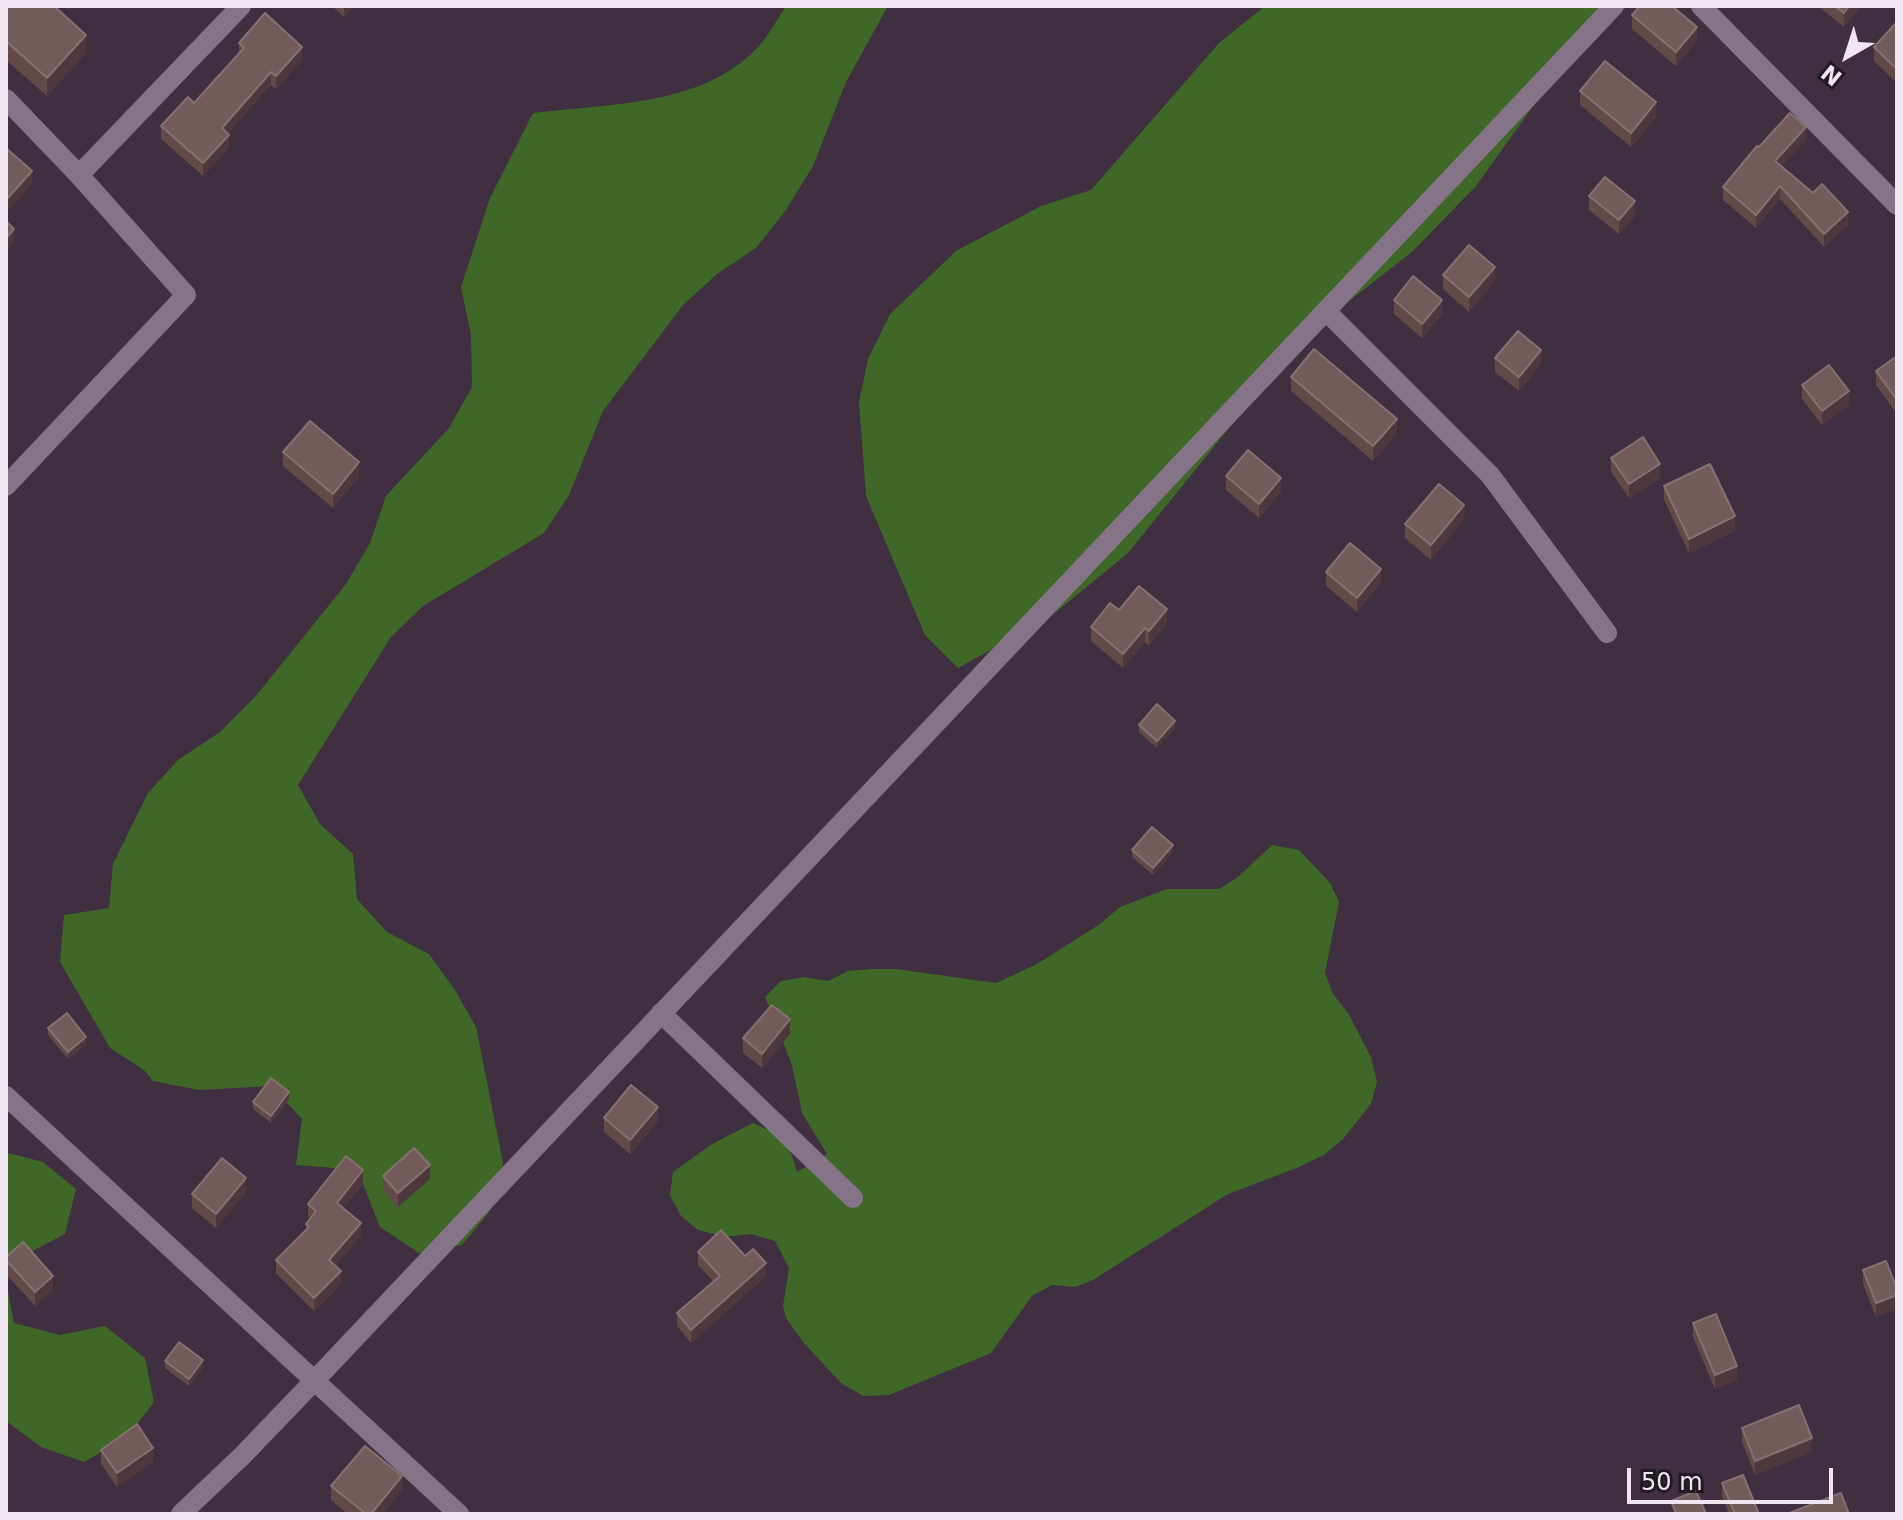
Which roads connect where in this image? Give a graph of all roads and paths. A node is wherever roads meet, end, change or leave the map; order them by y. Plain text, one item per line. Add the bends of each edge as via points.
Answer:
1 (241, 6) edge
2 (1614, 6) edge
3 (1701, 6) edge
4 (6, 99) edge
5 (79, 175) junction
6 (1897, 205) edge
7 (1326, 311) junction
8 (6, 486) edge
9 (1607, 633) dead end
10 (661, 1013) junction
11 (6, 1096) edge
12 (853, 1198) dead end
13 (315, 1380) junction
14 (181, 1514) edge
15 (459, 1514) edge

1 - 5 street
2 - 7 street
3 - 6 street
4 - 5 street
5 - 8 street via 186,295
7 - 9 street via 1490,475
7 - 10 street
10 - 12 street
10 - 13 street
11 - 13 street
13 - 14 street
13 - 15 street

